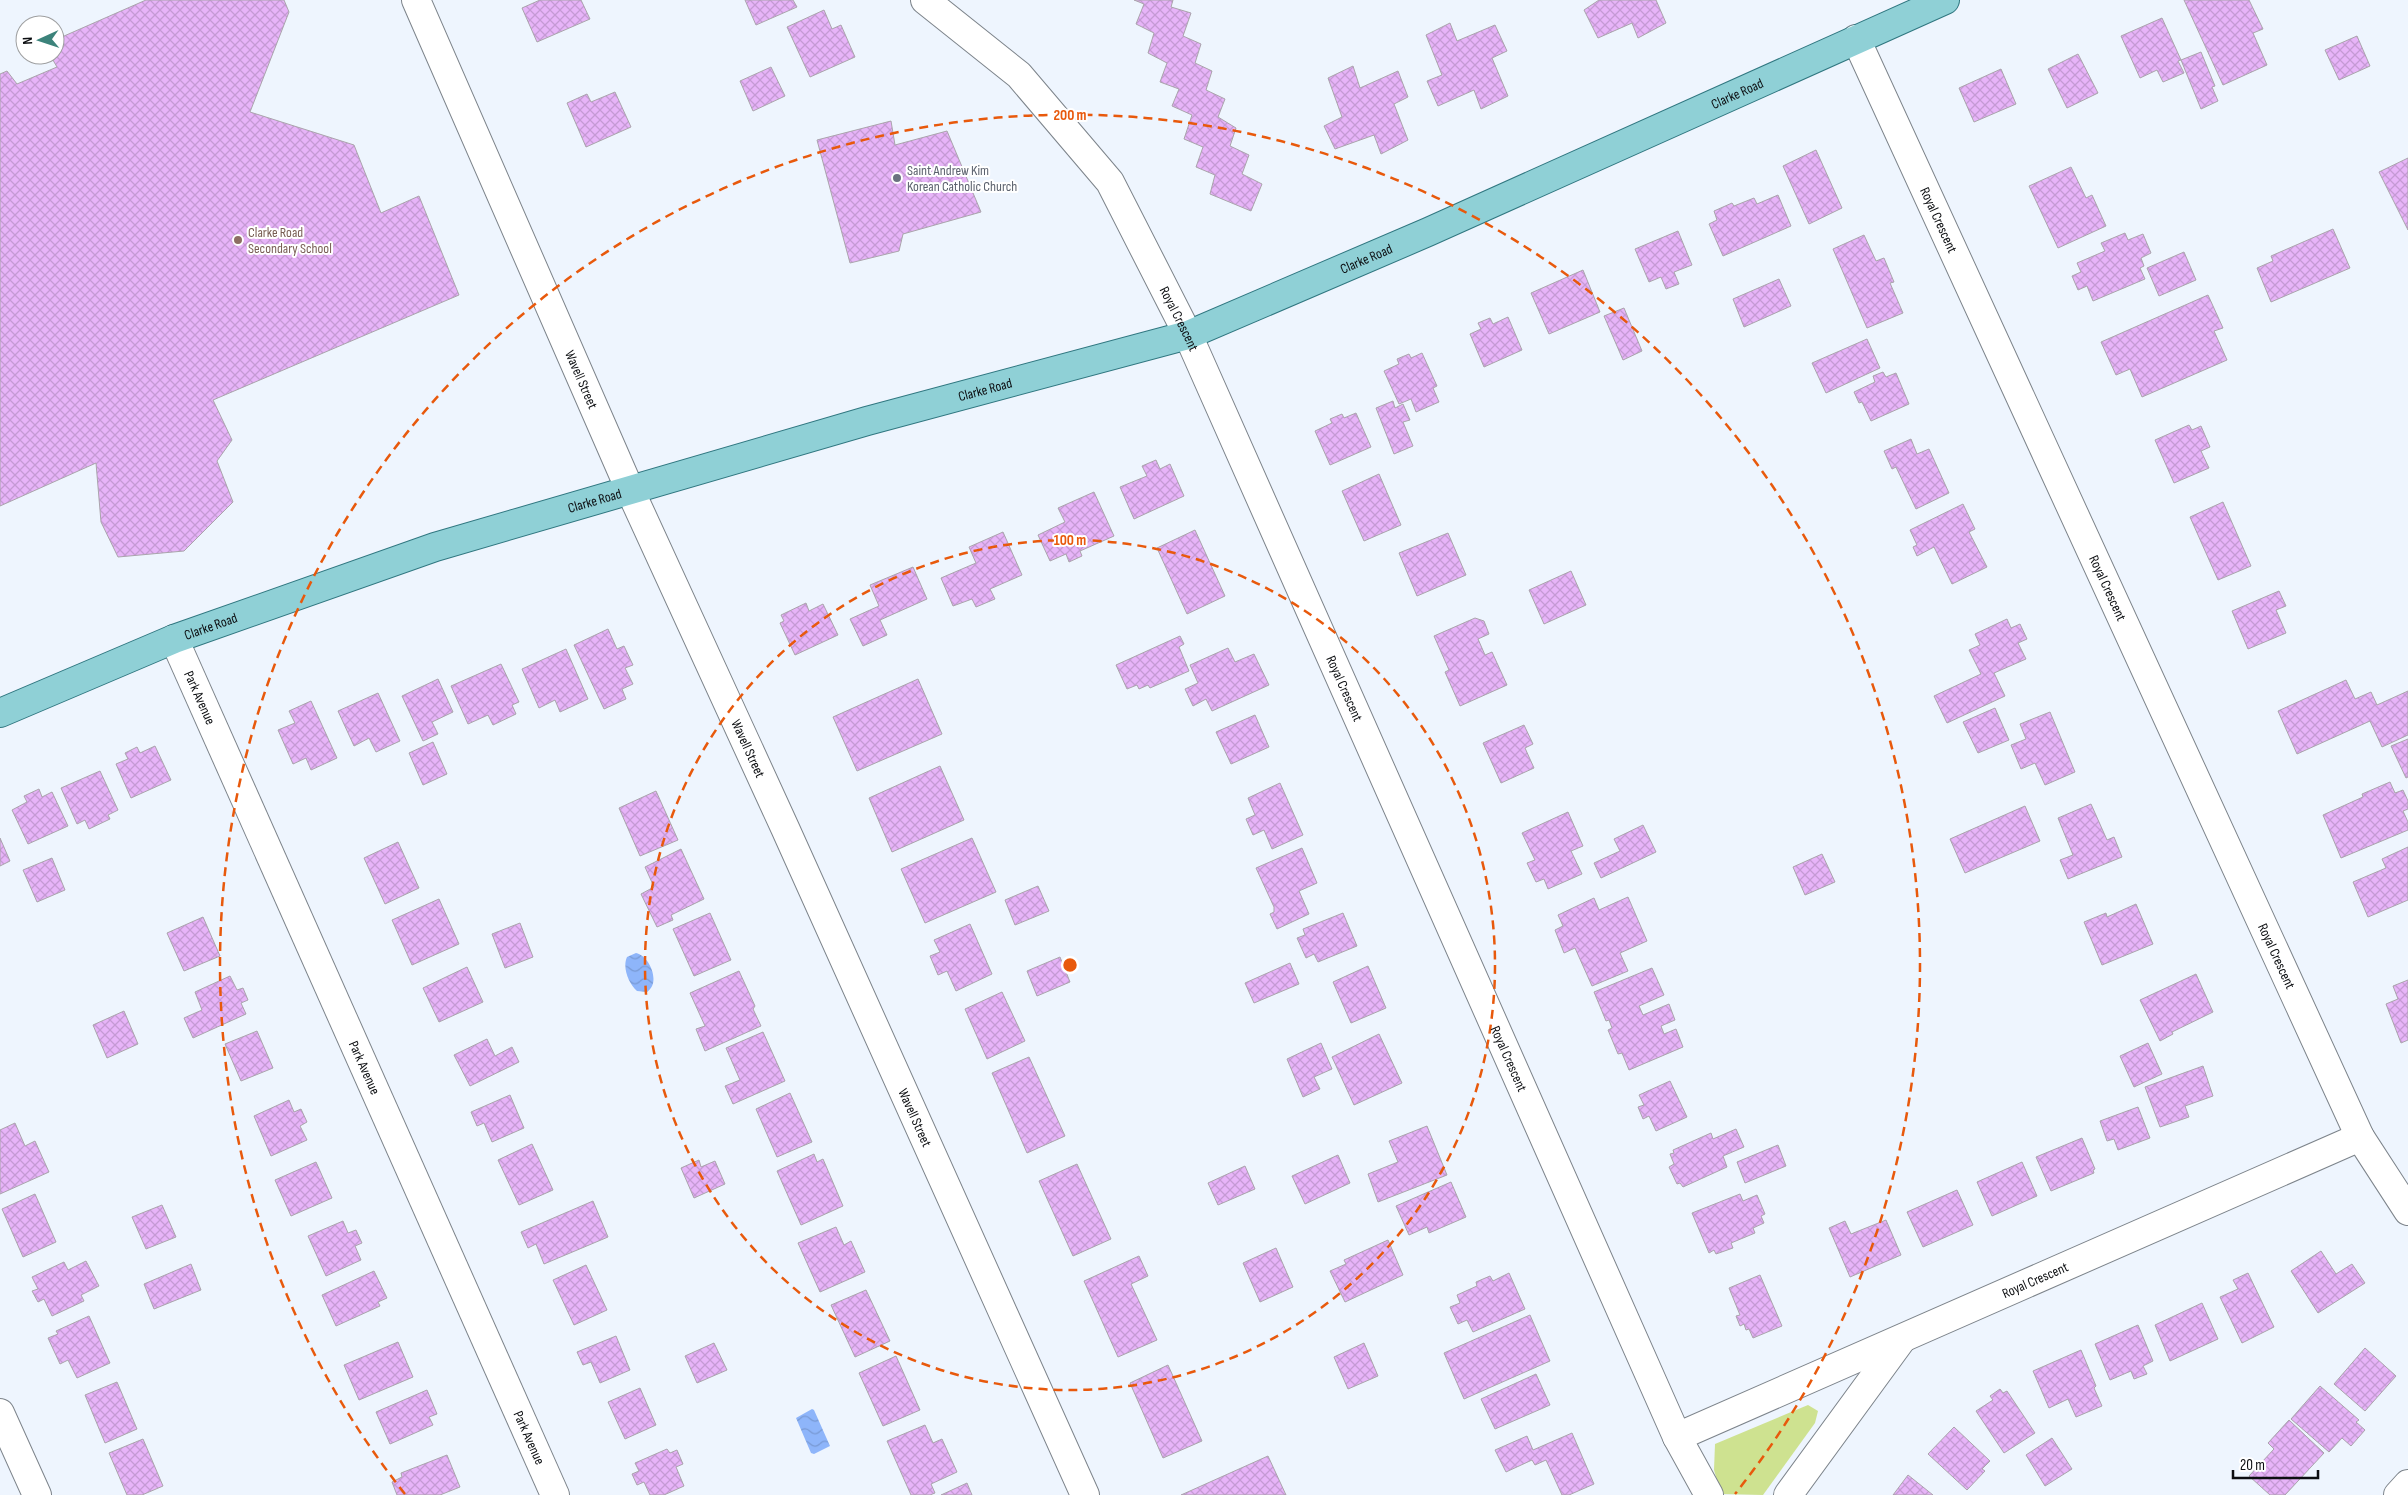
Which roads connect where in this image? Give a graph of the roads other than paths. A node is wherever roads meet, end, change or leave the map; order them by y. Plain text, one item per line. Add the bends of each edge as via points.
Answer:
1 (416, 0) edge
2 (924, 0) edge
3 (1945, 0) edge
4 (1856, 39) junction
5 (1188, 334) junction
6 (630, 490) junction
7 (174, 639) junction
8 (0, 713) edge
9 (2360, 1137) junction
10 (2408, 1211) edge
11 (1903, 1338) junction
12 (0, 1413) edge
13 (1677, 1437) junction
14 (2408, 1484) edge
15 (37, 1495) edge
16 (555, 1495) edge
17 (1085, 1495) edge
18 (1710, 1495) edge
19 (1788, 1495) edge
20 (2398, 1495) edge

1 - 6 street, Wavell Street
2 - 5 street, Royal Crescent via 1019,75 1110,182
3 - 4 main road, Clarke Road
4 - 5 main road, Clarke Road via 1428,232
4 - 9 street, Royal Crescent
5 - 6 main road, Clarke Road via 867,421
5 - 13 street, Royal Crescent
6 - 7 main road, Clarke Road via 435,547
6 - 17 street, Wavell Street
7 - 8 main road, Clarke Road
7 - 16 street, Park Avenue
9 - 10 street, Royal Crescent
9 - 11 street, Royal Crescent
11 - 13 street, Royal Crescent
11 - 19 street
12 - 15 street
13 - 18 street, Royal Crescent
14 - 20 street

